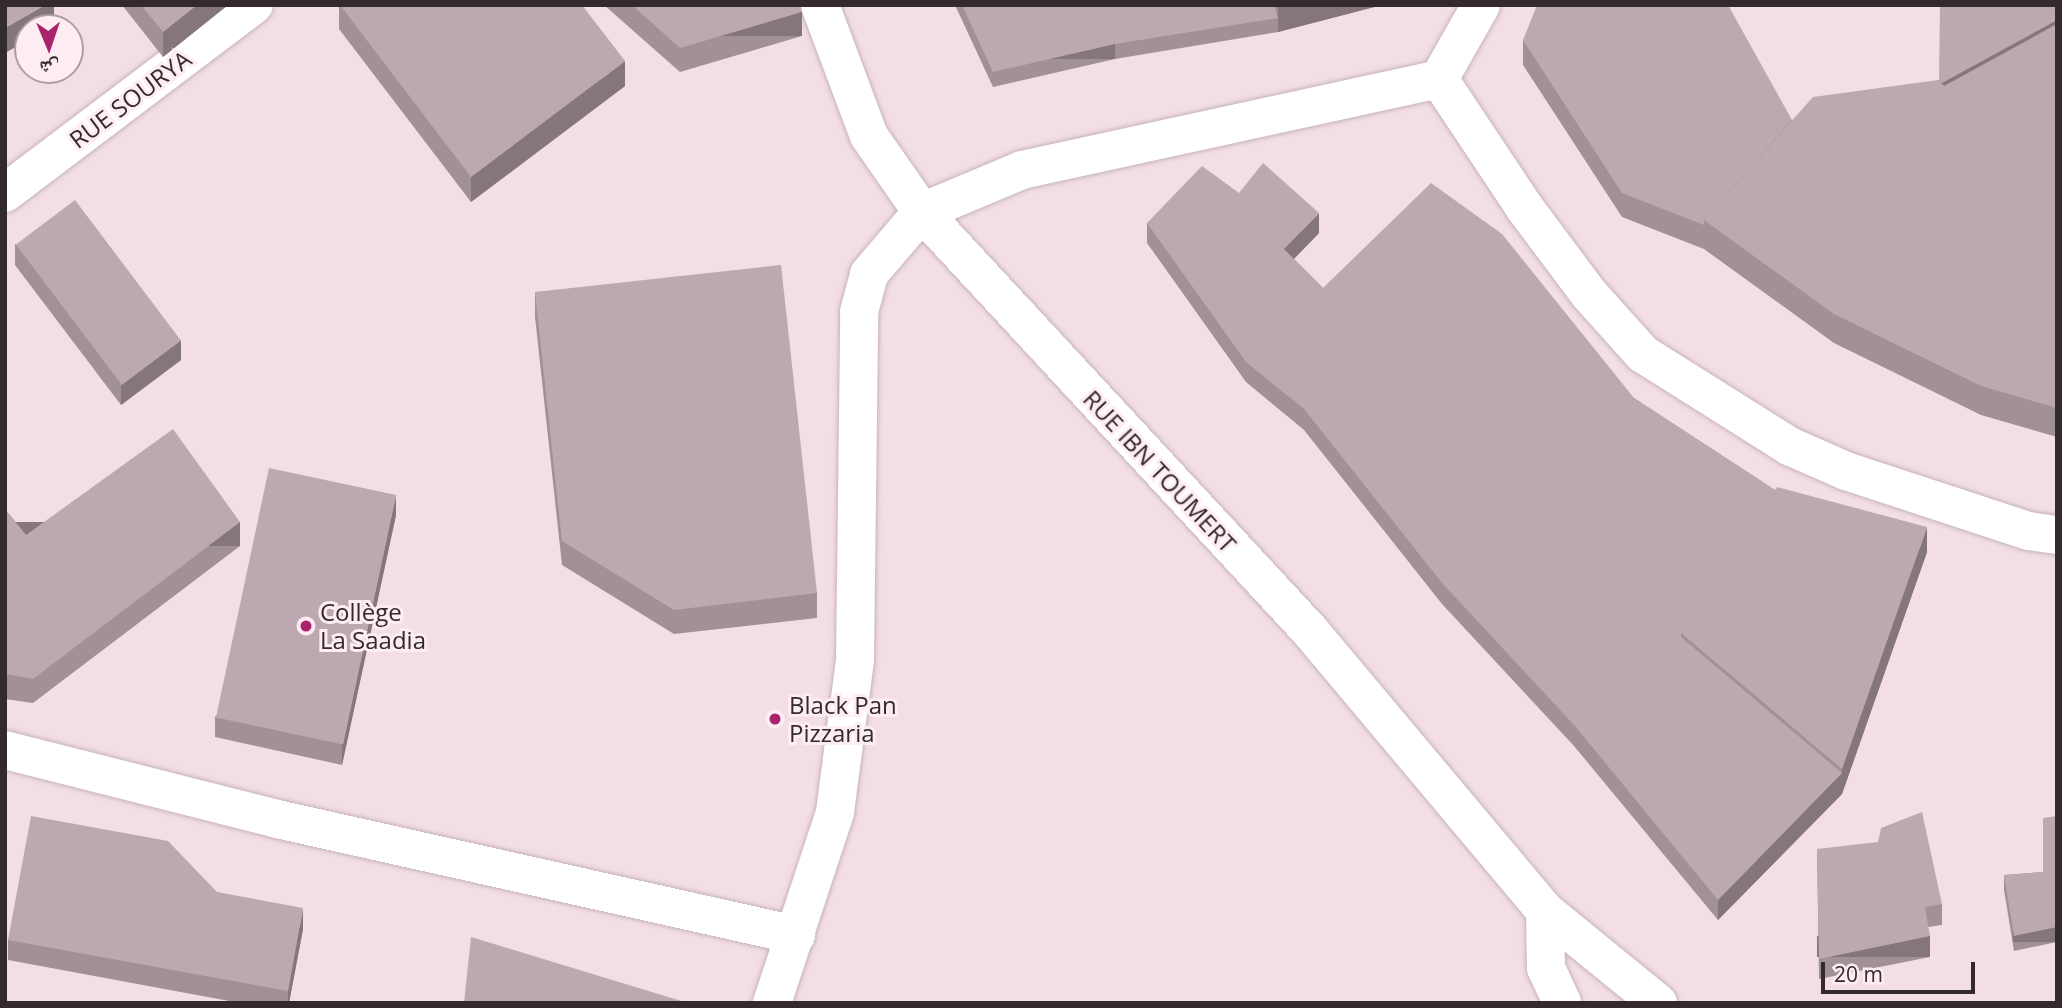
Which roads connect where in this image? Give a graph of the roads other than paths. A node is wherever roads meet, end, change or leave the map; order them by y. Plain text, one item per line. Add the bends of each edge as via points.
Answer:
1 (254, 5) edge
2 (820, 5) edge
3 (1481, 5) edge
4 (1439, 79) junction
5 (5, 193) edge
6 (922, 212) junction
7 (2057, 535) edge
8 (5, 750) edge
9 (1545, 911) junction
10 (796, 935) junction
11 (1543, 986) edge
12 (772, 1003) edge
13 (1562, 1003) edge
14 (1658, 1003) edge

1 - 5 street, RUE SOURYA
2 - 6 street, RUE IBN TOUMERT via 869,136
3 - 4 street
4 - 6 street via 1022,170
4 - 7 street via 1524,207 1589,294 1643,354 1789,446 1846,471 2028,531
6 - 9 street, RUE IBN TOUMERT via 1311,632
6 - 10 street via 869,274 859,312 855,661 835,812
8 - 10 street via 277,819
9 - 11 street
9 - 14 street, RUE IBN TOUMERT
10 - 12 street
11 - 13 street

